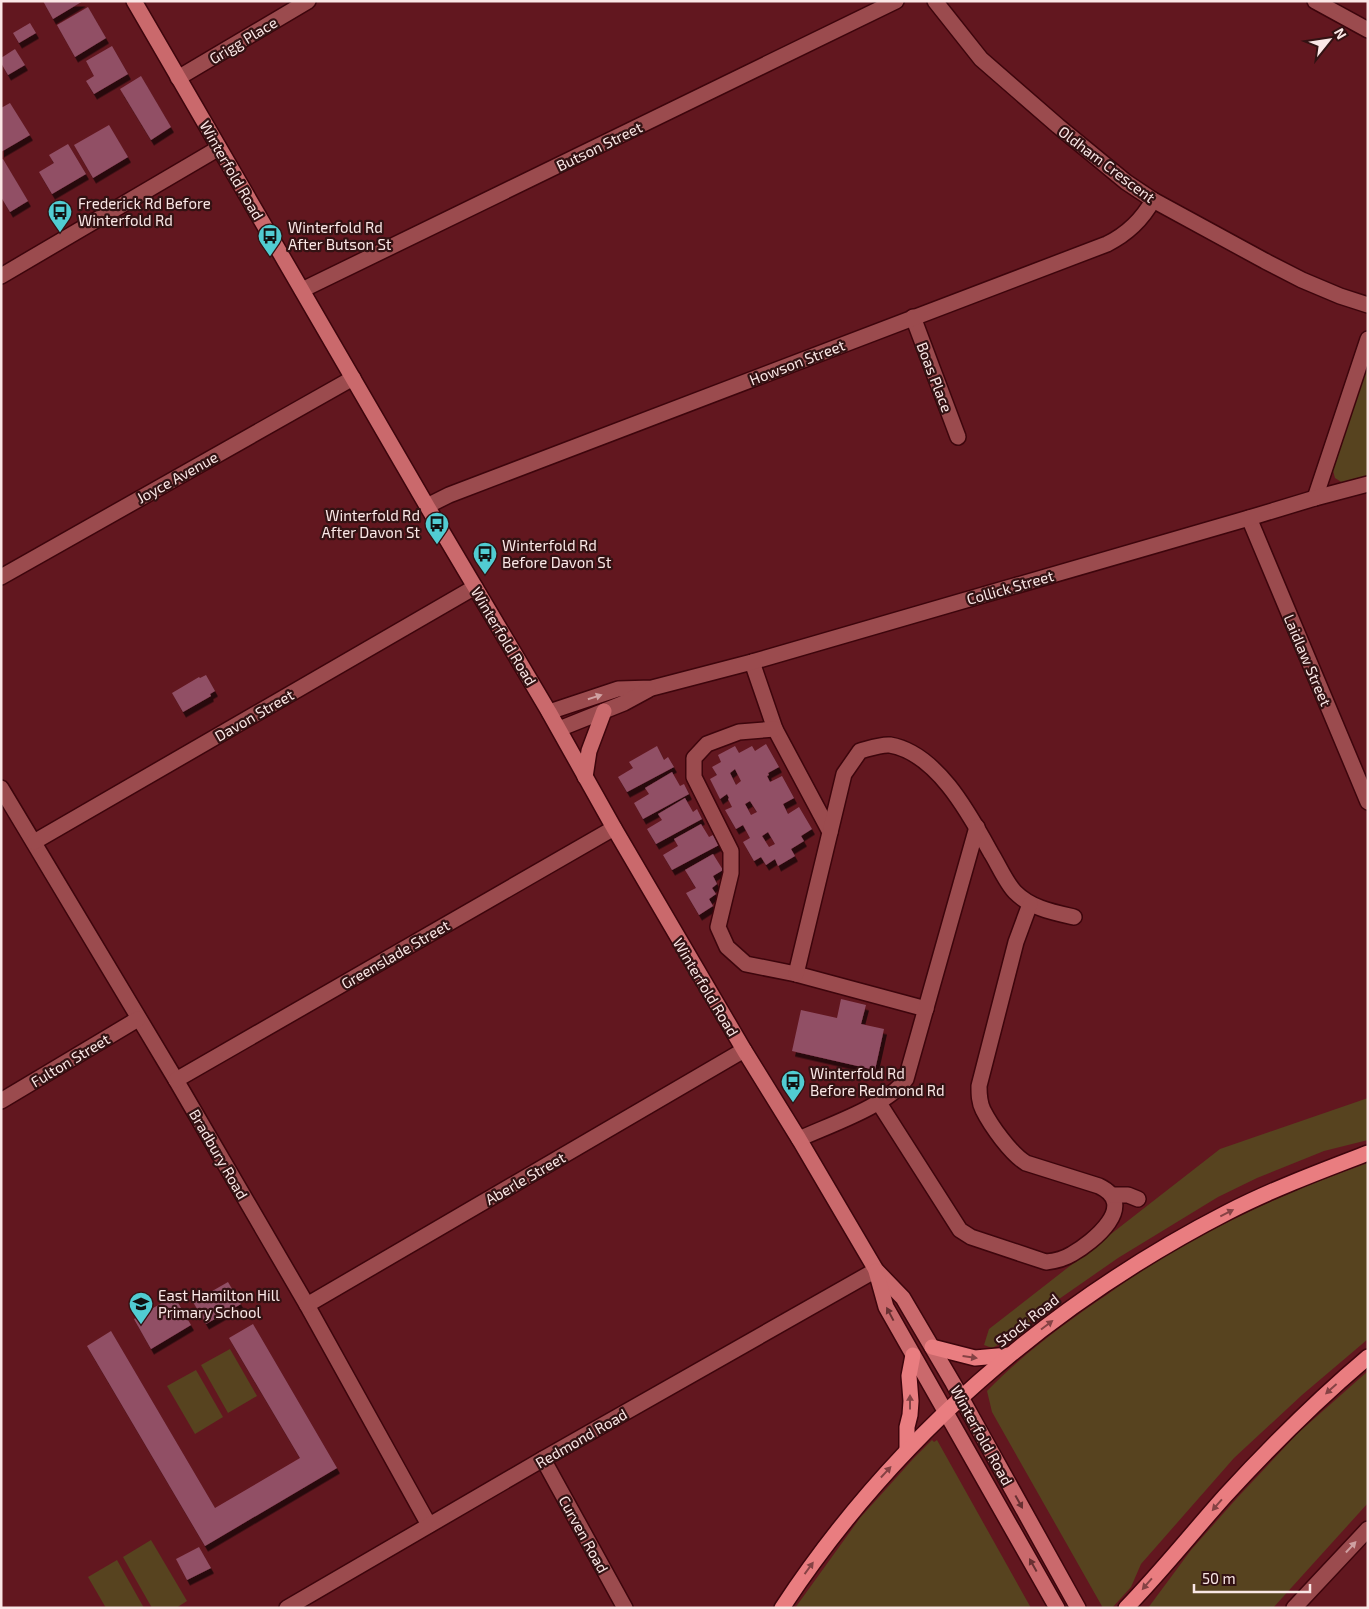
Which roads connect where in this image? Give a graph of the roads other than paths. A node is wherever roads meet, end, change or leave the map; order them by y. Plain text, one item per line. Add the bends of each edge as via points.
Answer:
1 (134, 1) edge
2 (308, 1) edge
3 (896, 1) edge
4 (935, 1) edge
5 (1314, 1) edge
6 (1368, 30) edge
7 (178, 78) junction
8 (219, 148) junction
9 (1153, 200) junction
10 (2, 274) edge
11 (302, 290) junction
12 (1368, 305) edge
13 (913, 317) junction
14 (1368, 339) edge
15 (353, 378) junction
16 (958, 437) dead end
17 (1368, 484) edge
18 (1315, 498) junction
19 (427, 506) junction
20 (1249, 518) junction
21 (1, 576) edge
22 (475, 587) junction
23 (752, 662) junction
24 (652, 688) junction
25 (604, 711) junction
26 (549, 712) junction
27 (559, 729) junction
28 (774, 729) junction
29 (585, 777) junction
30 (1, 788) edge
31 (1368, 802) edge
32 (977, 827) junction
33 (614, 828) junction
34 (830, 832) junction
35 (34, 842) junction
36 (1030, 904) junction
37 (1074, 917) dead end
38 (796, 974) junction
39 (926, 1009) junction
40 (138, 1019) junction
41 (744, 1050) junction
42 (176, 1080) junction
43 (1, 1101) edge
44 (878, 1103) junction
45 (799, 1139) junction
46 (1368, 1153) edge
47 (1113, 1195) junction
48 (1138, 1199) dead end
49 (876, 1270) junction
50 (307, 1306) junction
51 (932, 1347) junction
52 (913, 1355) junction
53 (1009, 1355) junction
54 (1368, 1357) edge
55 (961, 1398) junction
56 (946, 1412) junction
57 (907, 1450) junction
58 (543, 1459) junction
59 (430, 1525) junction
60 (1368, 1529) edge
61 (304, 1604) edge
62 (1128, 1607) edge
63 (287, 1608) edge
64 (625, 1608) edge
65 (782, 1608) edge
66 (1057, 1608) edge
67 (1078, 1608) edge
68 (1294, 1608) edge

1 - 7 main road, Winterfold Road
2 - 7 street, Grigg Place
3 - 11 street, Butson Street
4 - 9 street, Oldham Crescent via 982,59 1058,126
5 - 6 street
7 - 8 main road, Winterfold Road
8 - 10 street
8 - 11 main road, Winterfold Road
9 - 12 street, Oldham Crescent via 1302,280
9 - 13 street, Howson Street via 1138,221 1122,236 1107,244
11 - 15 main road, Winterfold Road
13 - 16 street, Boas Place
13 - 19 street, Howson Street
14 - 18 street
15 - 19 main road, Winterfold Road
15 - 21 street, Joyce Avenue
17 - 18 street, Collick Street
18 - 20 street, Collick Street
19 - 22 main road, Winterfold Road
20 - 23 street, Collick Street
20 - 31 street, Laidlaw Street
22 - 26 main road, Winterfold Road
22 - 35 street, Davon Street
23 - 24 street, Collick Street
23 - 28 street
24 - 25 street, Collick Street
26 -> 24 street, Collick Street via 618,690
25 - 27 street, Collick Street
25 - 29 main road via 589,751
26 - 27 main road, Winterfold Road
27 - 29 main road, Winterfold Road
28 - 34 street
28 - 38 street via 739,732 707,744 694,758 694,777 731,851 731,873 718,927 727,947 746,964
29 - 33 main road, Winterfold Road
30 - 35 street, Bradbury Road
32 - 34 street via 942,777 914,754 888,745 860,751 844,774
32 - 36 street via 1014,891
32 - 39 street
33 - 41 main road, Winterfold Road
33 - 42 street, Greenslade Street
34 - 38 street
35 - 40 street, Bradbury Road
36 - 37 street
36 - 47 street via 1016,942 979,1086 979,1099 983,1110 1018,1158 1099,1186
38 - 39 street
39 - 44 street via 906,1079 900,1088
40 - 42 street, Bradbury Road
40 - 43 street, Fulton Street
41 - 45 main road, Winterfold Road
41 - 50 street, Aberle Street
42 - 50 street, Bradbury Road
44 - 45 street
44 - 47 street via 960,1230 971,1238 1046,1262 1059,1260 1071,1256 1100,1235 1114,1211
45 - 49 main road, Winterfold Road
53 -> 46 highway, Stock Road via 1103,1285 1184,1236 1269,1193
47 - 48 street
49 - 51 main road, Winterfold Road via 904,1298
52 -> 49 main road, Winterfold Road via 886,1306
49 - 58 street, Redmond Road
50 - 59 street, Bradbury Road
51 -> 53 highway via 975,1358
51 - 55 main road, Winterfold Road
52 - 56 main road, Winterfold Road
57 -> 52 highway via 911,1401 909,1376
53 - 55 highway, Stock Road
54 -> 62 highway via 1270,1447
55 - 56 highway, Stock Road
55 -> 67 main road, Winterfold Road
56 - 57 highway, Stock Road
66 -> 56 main road, Winterfold Road
65 -> 57 highway, Stock Road via 828,1542
58 - 59 street, Redmond Road
58 - 64 street, Curven Road
59 - 61 street, Redmond Road
68 -> 60 street
61 - 63 street, Redmond Road

